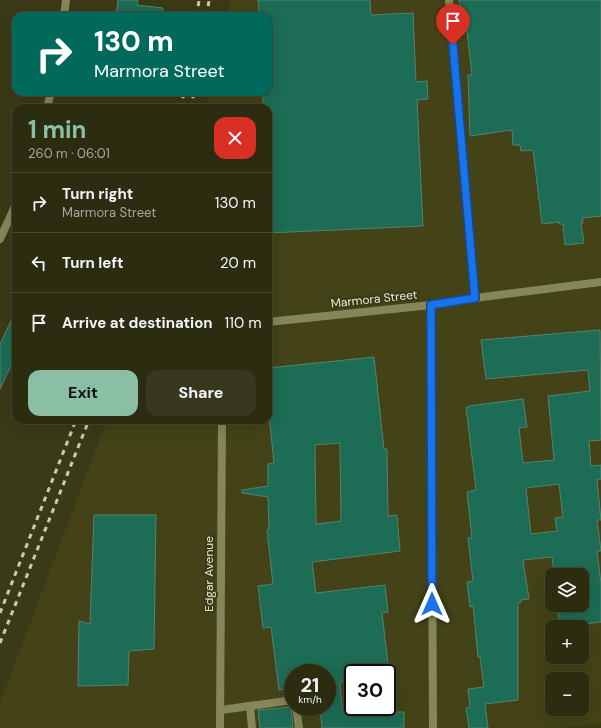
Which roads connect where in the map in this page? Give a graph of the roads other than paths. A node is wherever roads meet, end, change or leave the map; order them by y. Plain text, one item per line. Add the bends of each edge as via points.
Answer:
1 (66, 0) edge
2 (449, 0) edge
3 (64, 12) edge
4 (12, 213) edge
5 (0, 239) edge
6 (601, 282) edge
7 (475, 298) junction
8 (431, 305) junction
9 (272, 322) edge
10 (222, 424) edge
11 (284, 702) edge
12 (250, 706) junction
13 (220, 710) junction
14 (297, 716) edge
15 (220, 728) edge
16 (252, 728) edge
17 (299, 728) edge
18 (433, 728) edge

1 - 3 street
2 - 7 street
4 - 5 street
6 - 7 street, Marmora Street
7 - 8 street, Marmora Street
8 - 9 street, Marmora Street
8 - 18 street
10 - 13 street, Edgar Avenue
11 - 12 street
12 - 13 street
12 - 16 street
13 - 15 street, Edgar Avenue
14 - 17 street

